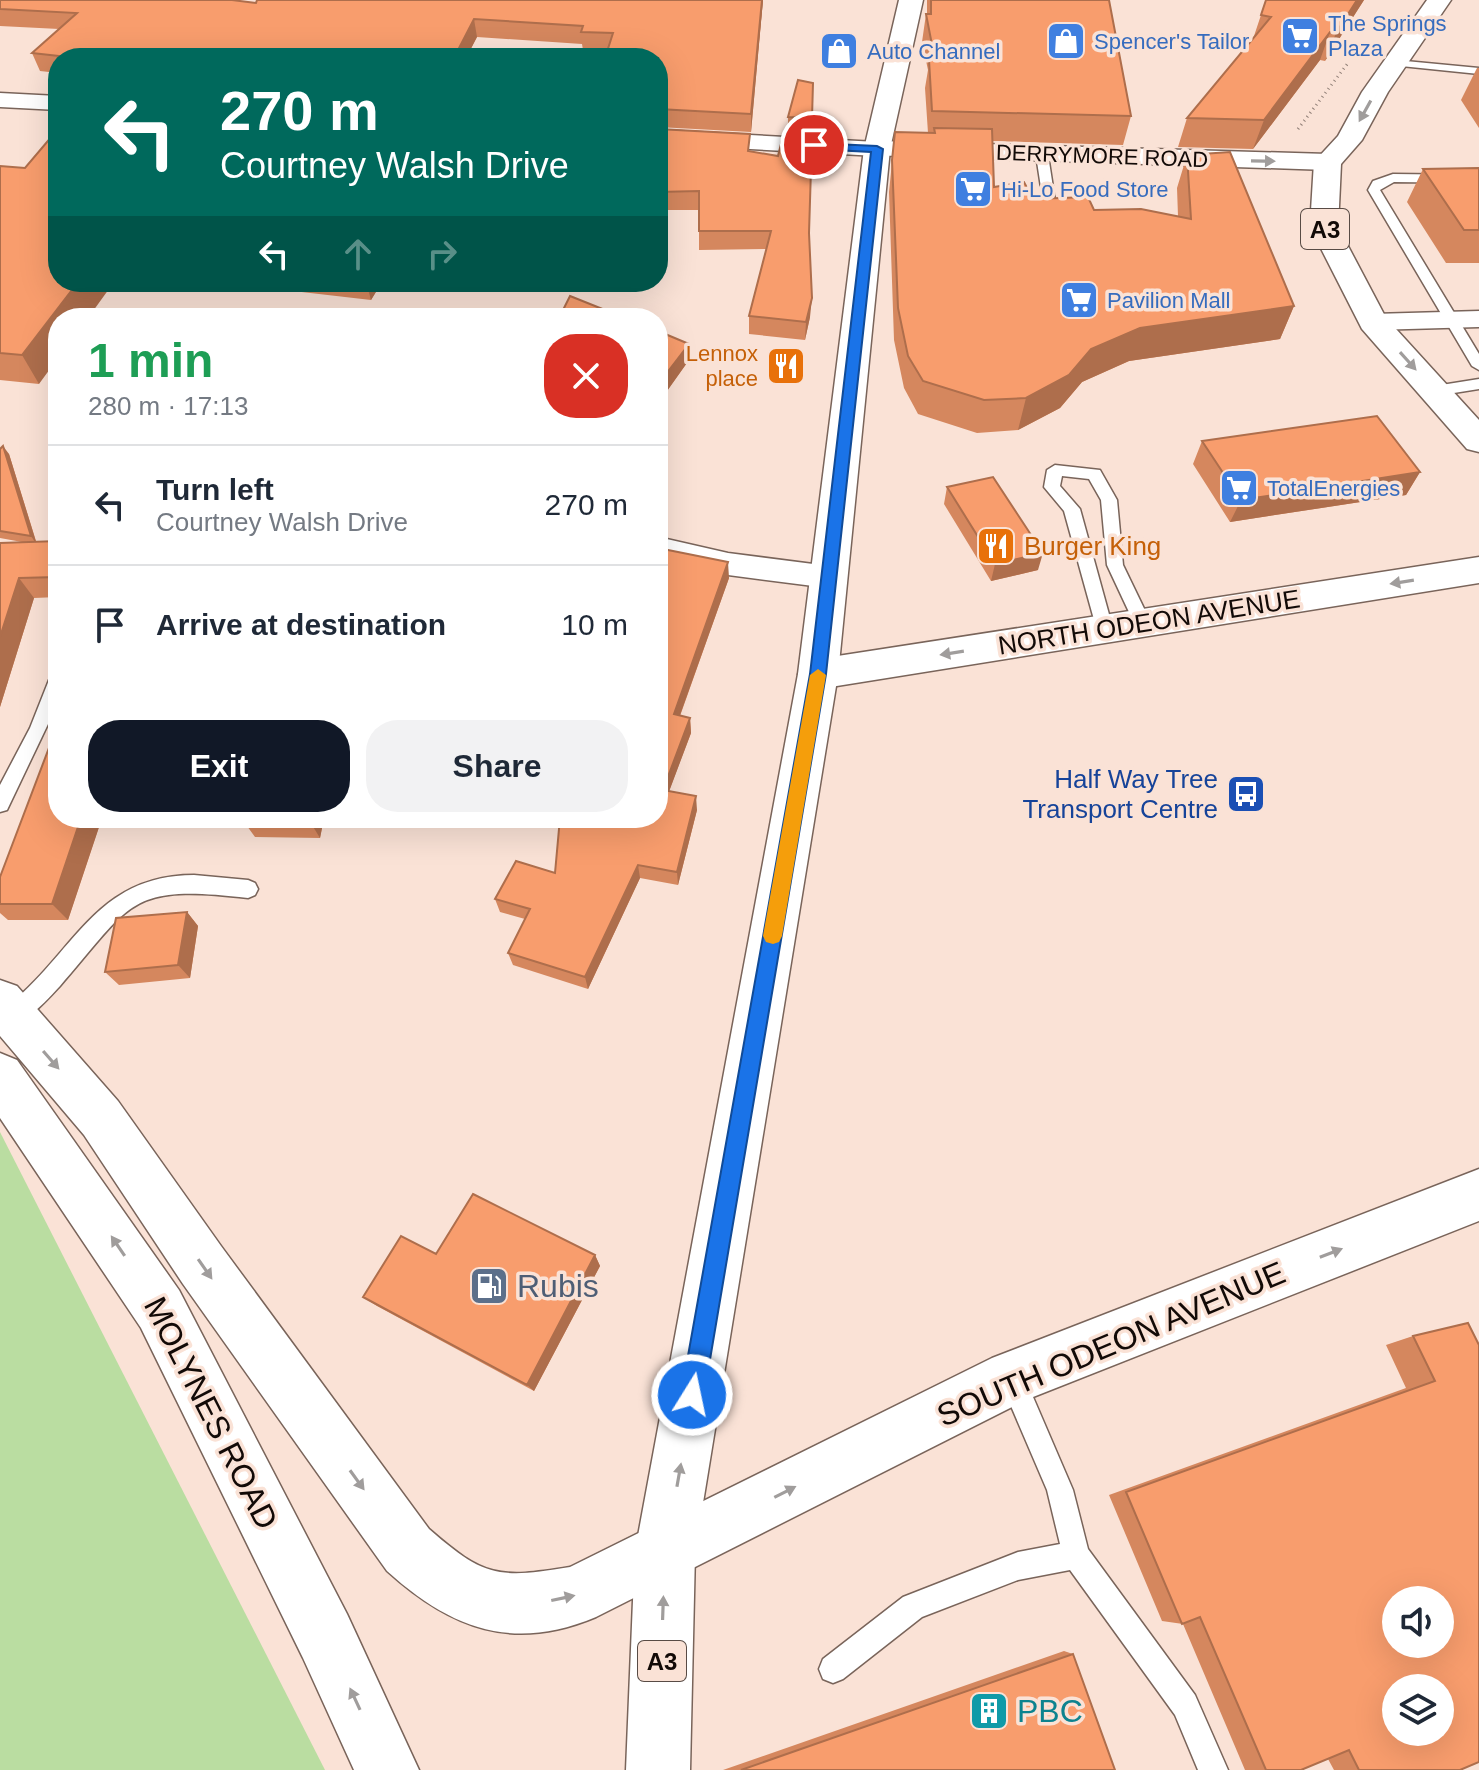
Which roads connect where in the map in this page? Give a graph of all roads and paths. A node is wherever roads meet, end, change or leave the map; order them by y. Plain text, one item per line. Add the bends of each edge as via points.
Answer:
1 (911, 0) edge
2 (1439, 0) edge
3 (1351, 59) dead end
4 (1395, 63) junction
5 (1479, 71) edge
6 (0, 100) edge
7 (48, 102) edge
8 (668, 138) edge
9 (877, 149) junction
10 (1042, 155) junction
11 (1273, 161) junction
12 (1328, 162) junction
13 (1479, 179) edge
14 (1050, 207) edge
15 (1479, 319) edge
16 (1450, 320) junction
17 (1373, 322) junction
18 (1479, 366) edge
19 (1479, 384) edge
20 (1435, 391) junction
21 (1479, 441) edge
22 (668, 550) edge
23 (1479, 570) edge
24 (829, 577) junction
25 (1142, 623) junction
26 (1104, 629) junction
27 (818, 674) junction
28 (48, 705) edge
29 (0, 804) edge
30 (248, 889) dead end
31 (7, 1008) edge
32 (0, 1076) edge
33 (1479, 1195) edge
34 (1012, 1378) junction
35 (665, 1552) junction
36 (1076, 1555) junction
37 (833, 1669) dead end
38 (387, 1770) edge
39 (658, 1770) edge
40 (1213, 1770) edge

1 - 9 main road, A3
2 - 4 main road
3 - 11 path
4 - 5 lane
4 -> 12 main road via 1349,140
6 - 7 street
8 - 9 street
9 - 10 main road, DERRYMORE ROAD
9 - 24 main road, A3
10 -> 11 main road, DERRYMORE ROAD
10 - 14 lane
11 - 12 main road, DERRYMORE ROAD
12 - 17 main road, A3 via 1324,227
13 - 16 lane via 1393,178 1374,190
15 - 16 street
16 - 17 street
16 - 18 lane
17 -> 20 main road, A3
19 - 20 lane
20 - 21 main road, A3
22 - 24 street
23 -> 25 main road, NORTH ODEON AVENUE
24 - 27 main road, A3
25 - 26 main road, NORTH ODEON AVENUE
25 - 26 lane via 1115,565 1109,500 1094,474 1055,470 1052,487 1072,509
26 -> 27 main road, NORTH ODEON AVENUE
35 -> 27 main road, A3
28 - 29 lane
30 - 31 lane via 180,884 157,886 128,898 96,926 49,984
31 -> 35 main road, SOUTH ODEON AVENUE via 101,1118 408,1550 441,1581 483,1601 528,1605 575,1596
38 -> 32 main road, MOLYNES ROAD via 160,1309
34 -> 33 main road, SOUTH ODEON AVENUE
35 -> 34 main road, SOUTH ODEON AVENUE
34 - 36 lane via 1060,1490
39 -> 35 main road, A3
36 - 37 lane via 1018,1566 913,1607
36 - 40 lane via 1185,1705

